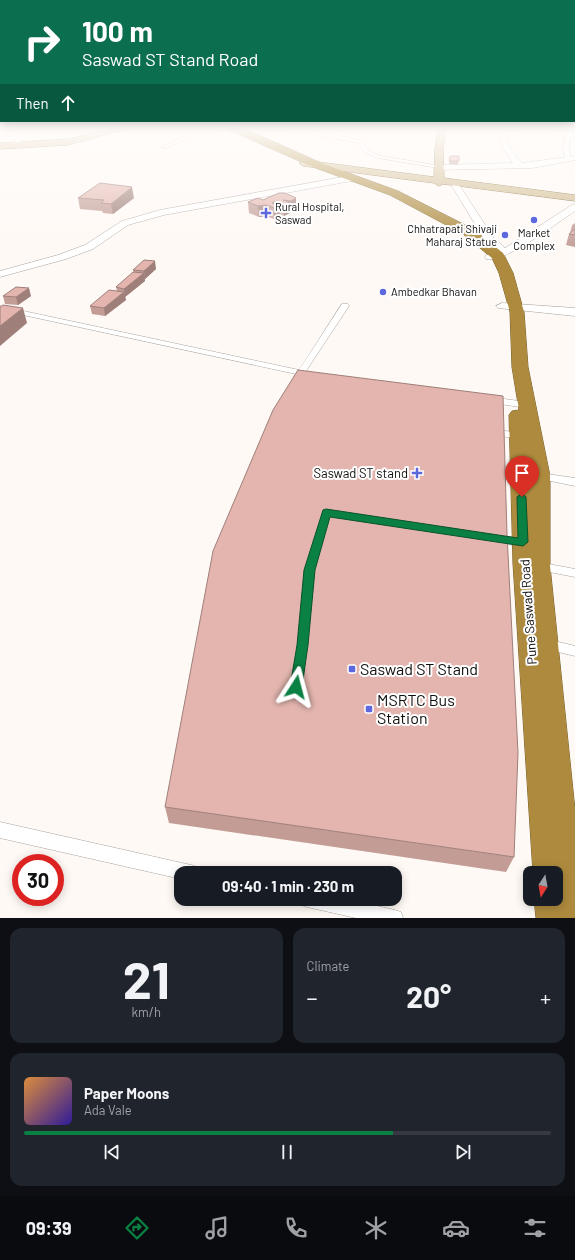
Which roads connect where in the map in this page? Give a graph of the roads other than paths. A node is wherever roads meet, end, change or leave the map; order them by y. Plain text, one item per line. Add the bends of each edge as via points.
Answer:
1 (320, 169) edge
2 (331, 169) joint
3 (338, 169) edge
4 (438, 169) edge
5 (349, 179) junction
6 (439, 182) junction
7 (459, 185) junction
8 (575, 200) edge
9 (575, 207) edge
10 (497, 252) junction
11 (0, 274) edge
12 (344, 306) dead end
13 (0, 308) edge
14 (510, 309) junction
15 (575, 312) edge
16 (575, 316) edge
17 (301, 373) junction
18 (316, 375) edge
19 (293, 387) edge
20 (478, 399) edge
21 (522, 405) junction
22 (484, 431) edge
23 (519, 436) junction
24 (540, 476) junction
25 (575, 482) edge
26 (480, 536) edge
27 (529, 558) junction
28 (575, 573) edge
29 (546, 644) junction
30 (575, 651) edge
31 (0, 830) edge
32 (548, 866) edge
33 (174, 869) edge
34 (339, 906) edge
35 (551, 906) edge
36 (395, 918) edge
37 (552, 918) edge
38 (570, 918) edge

1 - 5 highway
2 - 5 highway
2 - 6 main road
3 - 6 main road
4 - 6 main road
5 - 10 highway
5 - 10 highway via 394,193 467,231
5 - 11 street via 163,212 137,219 112,230 89,247
6 - 7 main road
7 - 8 main road
7 - 10 street
9 - 10 street
10 - 14 highway, Pune Saswad Road via 496,272
12 - 17 street
13 - 17 street
14 - 15 street
14 - 16 street
14 - 21 highway, Pune Saswad Road via 512,378
17 - 18 street
17 - 19 street
20 - 21 street
21 - 23 highway, Pune Saswad Road
21 - 24 highway
22 - 23 street
23 - 27 highway, Pune Saswad Road
24 - 25 street
24 - 27 highway
26 - 27 street
27 - 28 street
27 - 29 highway, Pune Saswad Road
27 - 32 highway, Pune Saswad Road
29 - 30 street
29 - 38 highway, Pune Saswad Road
31 - 33 street
34 - 36 street
35 - 37 highway

